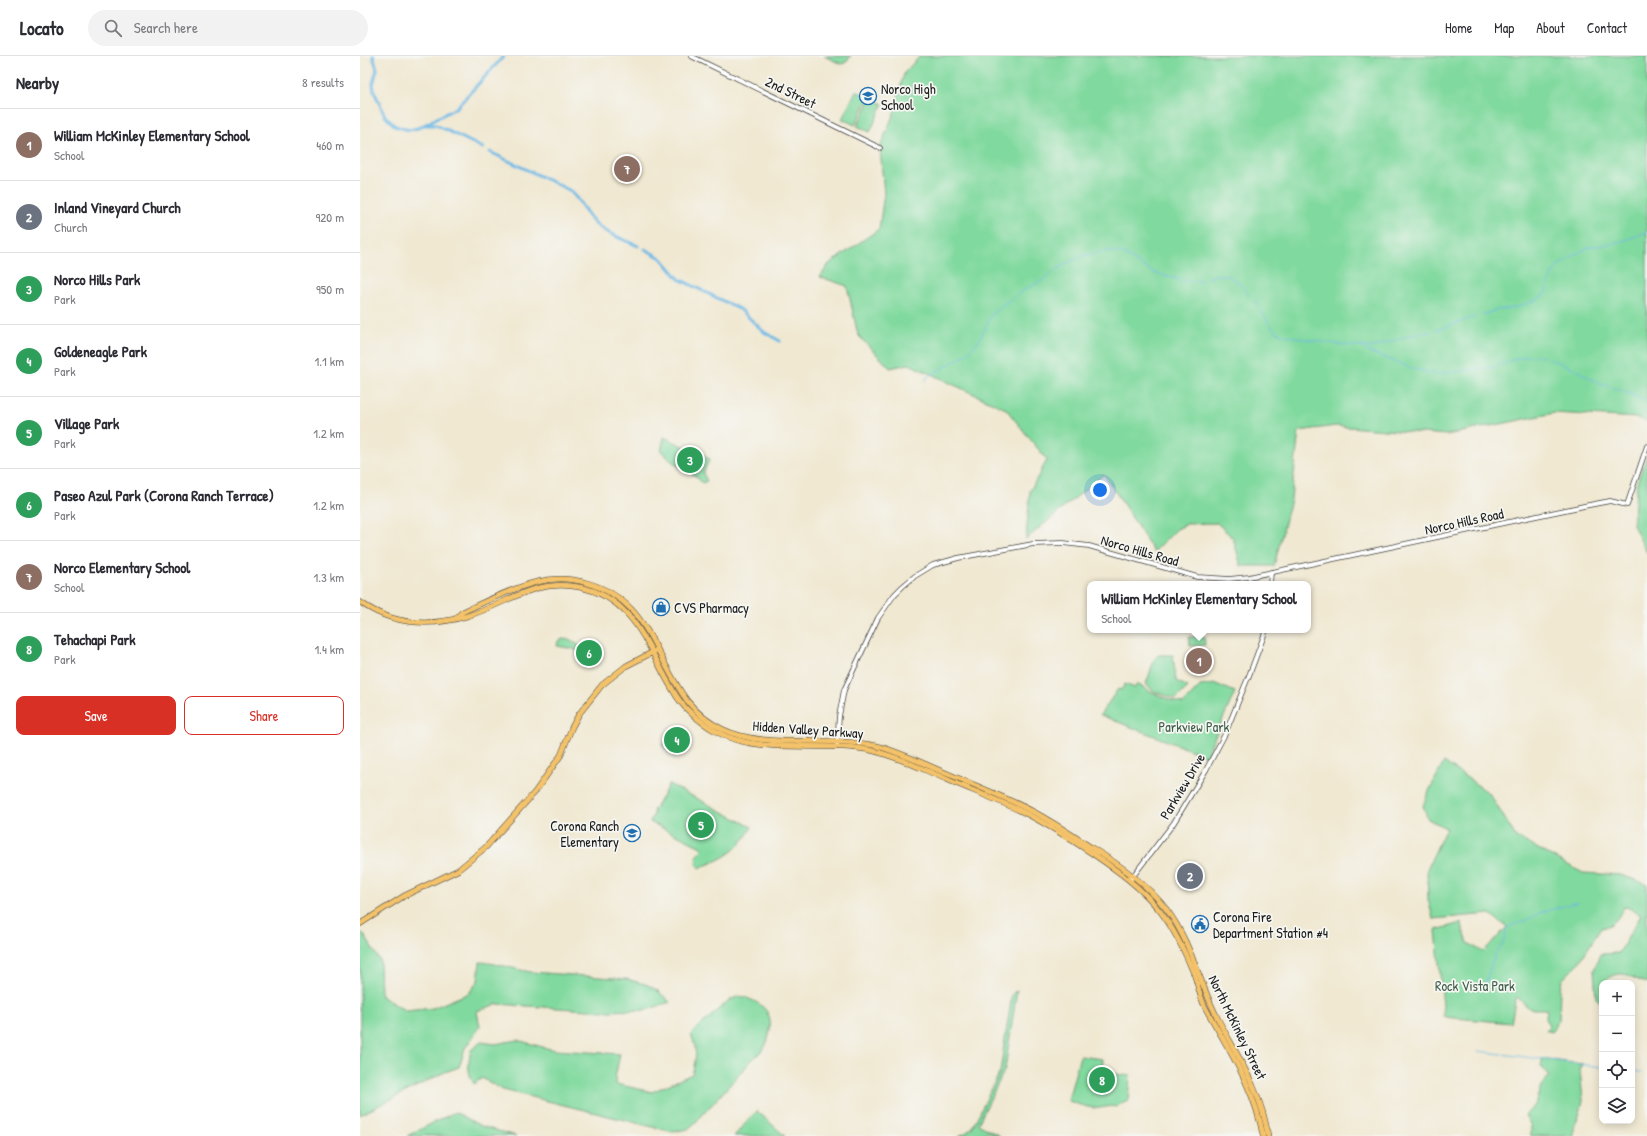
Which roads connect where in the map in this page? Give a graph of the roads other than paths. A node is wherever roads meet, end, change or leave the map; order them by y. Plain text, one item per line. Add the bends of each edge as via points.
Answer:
1 (691, 56) edge
2 (880, 148) dead end
3 (1647, 446) edge
4 (1271, 572) junction
5 (1270, 581) edge
6 (360, 602) edge
7 (1265, 633) edge
8 (655, 649) junction
9 (837, 744) junction
10 (1005, 804) junction
11 (1028, 809) junction
12 (1047, 825) junction
13 (1069, 833) junction
14 (1077, 844) junction
15 (1132, 877) junction
16 (360, 924) edge
17 (1263, 1136) edge
18 (1268, 1136) edge

1 - 2 street, 2nd Street
3 - 4 street, Norco Hills Road via 1627,505 1610,502 1551,513
4 - 5 street
4 - 9 street, Norco Hills Road via 1229,579 1197,577 1089,546 1054,542 958,558 933,565 903,586 878,618 844,690
6 - 8 main road, Hidden Valley Parkway via 386,616 409,622 436,622 457,617 462,612 538,581 580,581 618,597 632,609 642,622
7 - 15 street, Parkview Drive via 1222,740 1173,824
8 - 9 main road, Hidden Valley Parkway via 689,704 706,719 723,729 757,739
8 - 16 main road via 616,672 589,700 572,727 561,755 535,792 486,847 458,870 404,896
9 - 10 main road, Hidden Valley Parkway via 888,755
9 - 11 main road, Hidden Valley Parkway via 870,745 892,751
10 - 11 main road
10 - 12 main road, Hidden Valley Parkway
11 - 12 main road
11 - 13 main road, Hidden Valley Parkway
12 - 14 main road, Hidden Valley Parkway
13 - 14 main road
13 - 15 main road, Hidden Valley Parkway
14 - 15 main road, Hidden Valley Parkway
15 - 17 main road, North McKinley Street via 1162,913 1179,939 1204,1004 1243,1075
15 - 18 main road, North McKinley Street via 1147,888 1166,909 1184,938 1212,1008 1253,1085 1262,1107

